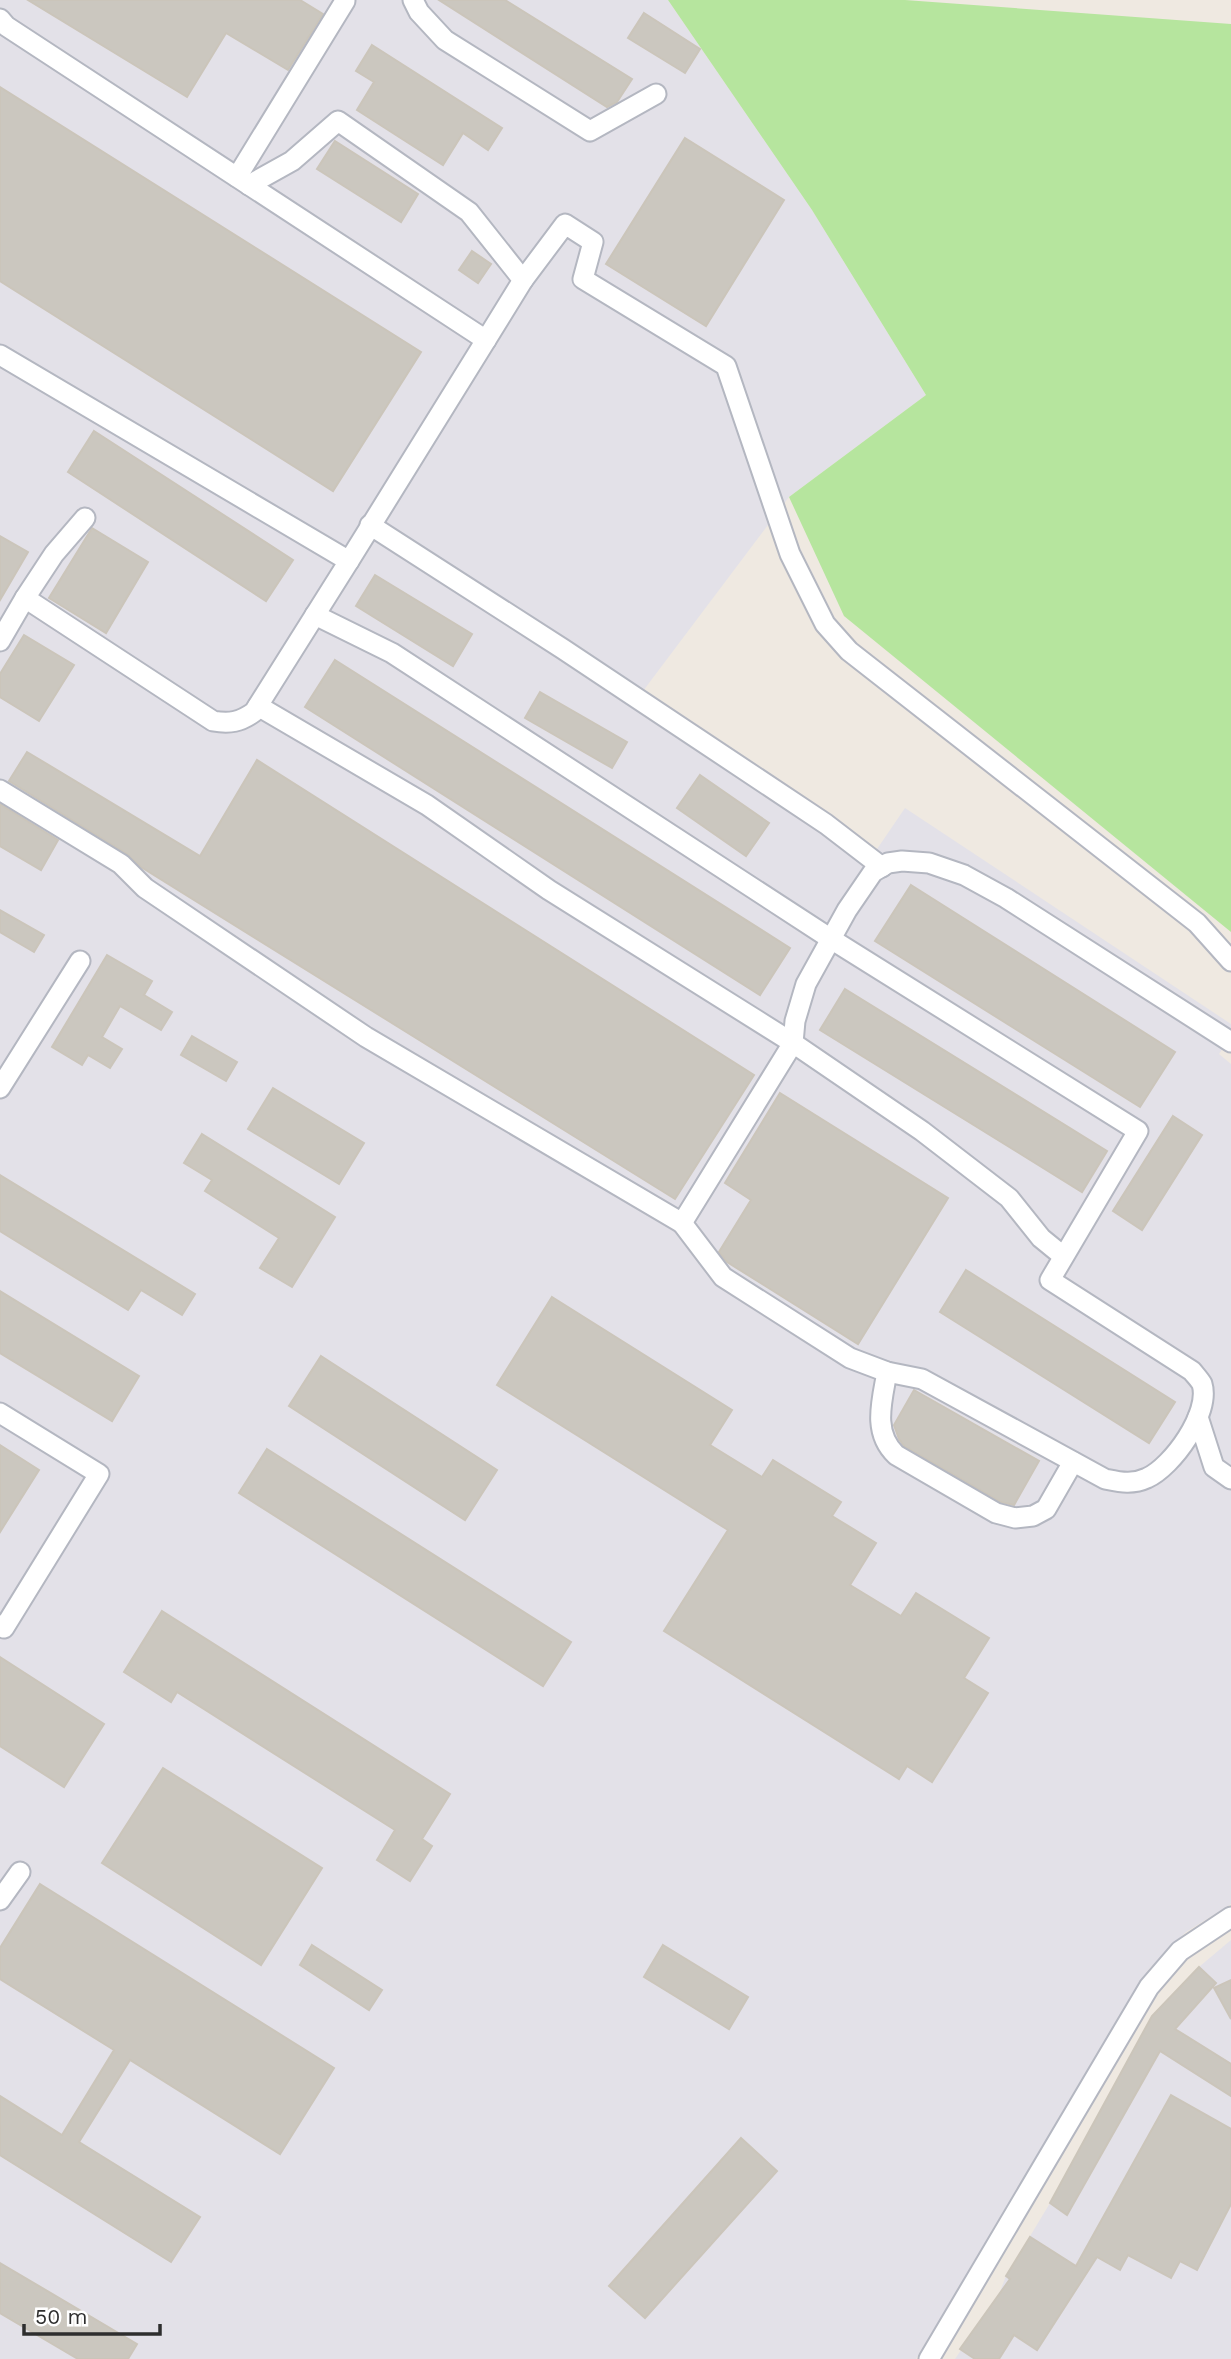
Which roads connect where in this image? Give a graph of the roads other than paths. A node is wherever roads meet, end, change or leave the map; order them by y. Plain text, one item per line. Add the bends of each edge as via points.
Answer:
1 (344, 0) edge
2 (413, 0) edge
3 (0, 19) edge
4 (656, 94) dead end
5 (243, 181) junction
6 (523, 280) junction
7 (486, 340) junction
8 (0, 355) edge
9 (85, 518) dead end
10 (370, 526) junction
11 (349, 561) junction
12 (25, 598) junction
13 (315, 615) junction
14 (0, 641) edge
15 (258, 706) junction
16 (0, 790) edge
17 (882, 867) junction
18 (831, 939) junction
19 (80, 961) dead end
20 (1231, 961) edge
21 (1231, 1042) edge
22 (793, 1043) junction
23 (0, 1088) edge
24 (682, 1223) junction
25 (1063, 1256) junction
26 (887, 1371) junction
27 (0, 1413) edge
28 (1198, 1417) junction
29 (1073, 1462) junction
30 (1231, 1479) edge
31 (0, 1625) edge
32 (20, 1872) dead end
33 (0, 1900) edge
34 (1231, 1917) edge
35 (929, 2359) edge

1 - 5 street
2 - 4 street via 444,40 590,131
3 - 5 street
5 - 6 street via 292,161 338,121 469,212
5 - 7 street
6 - 7 street
6 - 20 street via 565,224 593,242 583,279 726,366 790,554 825,624 849,651 1197,923
7 - 10 street
8 - 11 street
9 - 12 street
10 - 11 street
10 - 17 street via 827,824
11 - 13 street
12 - 14 street
12 - 15 street via 213,721 229,724 243,720
13 - 15 street
13 - 18 street via 392,653
15 - 22 street via 427,805 549,890
16 - 24 street via 121,864 166,903 366,1037
17 - 18 street via 873,872
17 - 21 street via 902,861 929,863 964,874
18 - 22 street via 806,984
18 - 25 street via 1138,1131
19 - 23 street
22 - 24 street
22 - 25 street via 922,1131 1009,1198 1041,1238
24 - 26 street via 723,1277 850,1358
25 - 28 street via 1050,1280 1192,1371 1202,1384 1203,1408
26 - 29 street via 922,1379
26 - 29 street via 880,1421 886,1446 996,1513 1016,1518 1046,1509
27 - 31 street via 99,1474 4,1628
28 - 29 street via 1168,1463 1148,1478 1127,1484 1105,1479
28 - 30 street via 1213,1467
32 - 33 street
34 - 35 street via 1180,1951 1149,1987

